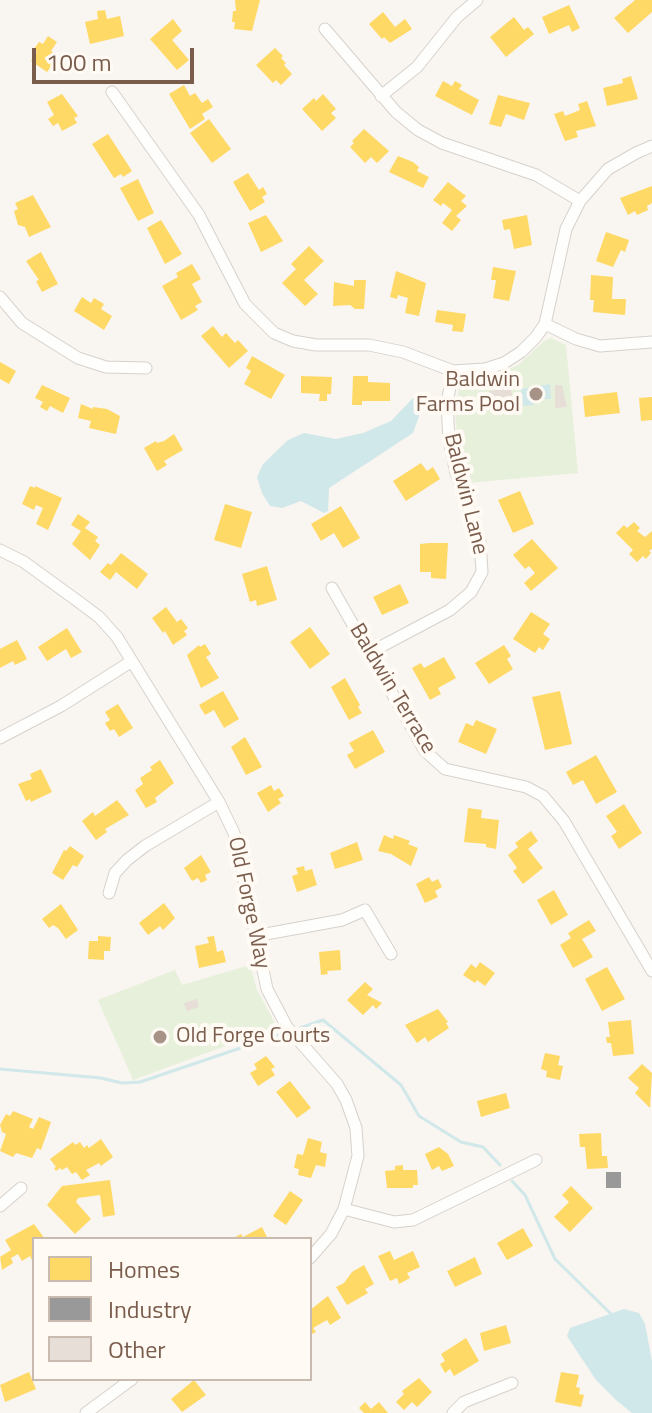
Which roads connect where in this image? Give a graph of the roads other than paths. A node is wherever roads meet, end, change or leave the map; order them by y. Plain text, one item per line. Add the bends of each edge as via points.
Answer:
1 (477, 0) edge
2 (325, 29) dead end
3 (112, 92) dead end
4 (381, 96) junction
5 (652, 146) edge
6 (580, 201) junction
7 (0, 297) edge
8 (545, 324) junction
9 (652, 342) edge
10 (146, 368) dead end
11 (453, 371) junction
12 (0, 550) edge
13 (332, 588) dead end
14 (369, 653) junction
15 (132, 661) junction
16 (0, 738) edge
17 (219, 802) junction
18 (109, 893) dead end
19 (255, 936) junction
20 (391, 954) dead end
21 (652, 971) edge
22 (536, 1160) dead end
23 (21, 1188) dead end
24 (0, 1206) edge
25 (344, 1209) junction
26 (312, 1256) edge
27 (129, 1381) edge
28 (512, 1383) dead end
29 (86, 1413) edge
30 (453, 1413) edge

1 - 4 street via 417,67
2 - 4 street
3 - 11 street via 199,215 245,304 274,333 316,345 369,345 403,352
4 - 6 street via 429,137 536,175
5 - 6 street via 608,169
6 - 8 street via 566,229
7 - 10 street via 22,323 78,358 106,367
8 - 9 street via 600,346
8 - 11 street via 504,363
11 - 14 street, Baldwin Lane via 447,403 449,440 480,542 482,572 461,602
12 - 15 street, Old Forge Way via 99,617
13 - 14 street, Baldwin Terrace
14 - 21 street, Baldwin Terrace via 432,759 460,774 526,787 554,808
15 - 16 street
15 - 17 street, Old Forge Way
17 - 18 street via 127,860 115,873
17 - 19 street, Old Forge Way via 234,833
19 - 20 street via 342,920 365,910
19 - 25 street, Old Forge Way via 278,1012 337,1084 353,1117 358,1156
22 - 25 street via 413,1220 394,1222
23 - 24 street
25 - 26 street, Old Forge Way
27 - 29 street
28 - 30 street via 464,1402

